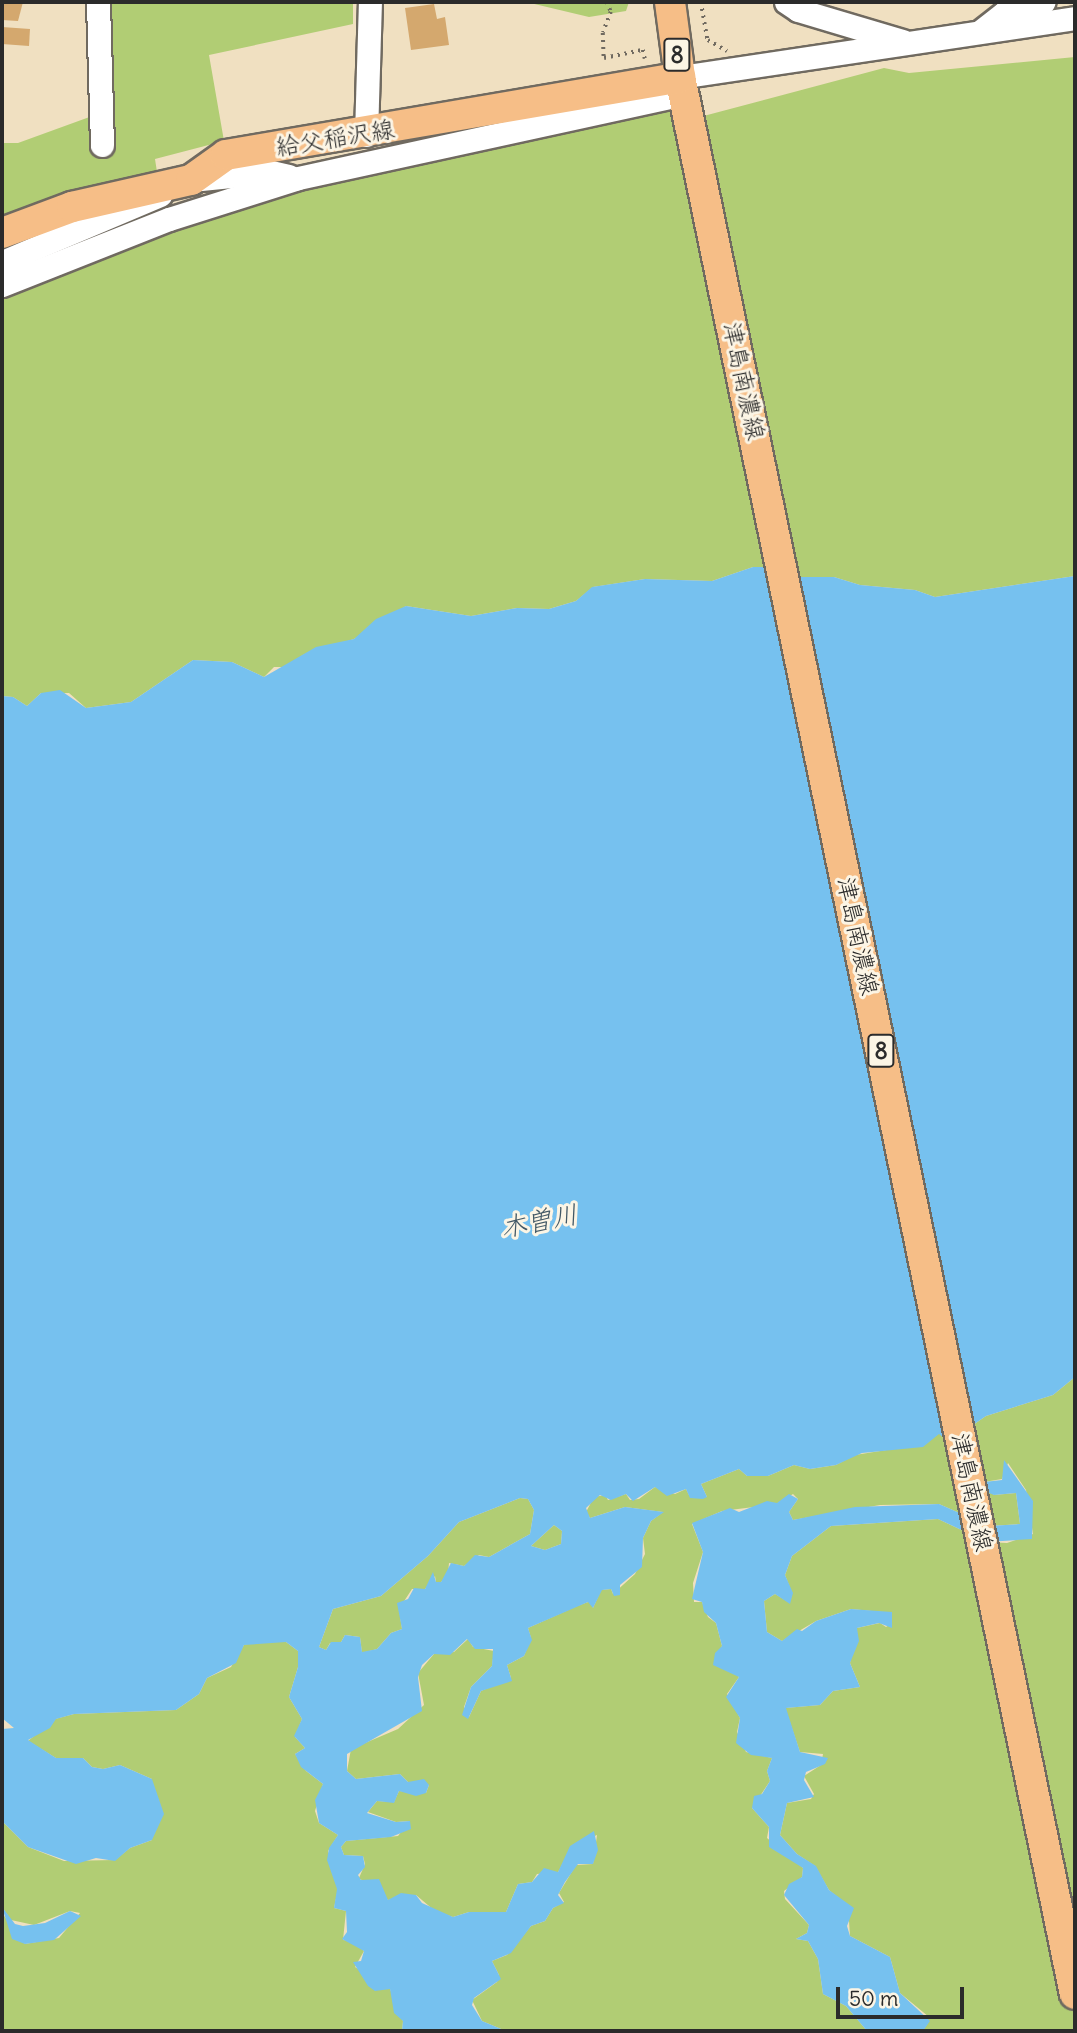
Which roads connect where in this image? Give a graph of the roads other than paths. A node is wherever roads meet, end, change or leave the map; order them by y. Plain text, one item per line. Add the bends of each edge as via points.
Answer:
1 (98, 2) edge
2 (370, 2) edge
3 (670, 2) edge
4 (786, 2) edge
5 (1043, 2) edge
6 (1075, 18) edge
7 (980, 32) junction
8 (905, 41) junction
9 (670, 91) junction
10 (366, 135) junction
11 (102, 145) dead end
12 (298, 178) junction
13 (191, 180) junction
14 (2, 233) edge
15 (2, 262) edge
16 (2, 285) edge
17 (1075, 1994) edge

1 - 11 street
2 - 10 street
3 - 9 main road, 津島南濃線 / 8
4 - 8 street via 798,10
5 - 7 street via 1004,13
6 - 7 street
7 - 8 street
8 - 9 street via 853,54 730,70
9 - 10 main road, 給父稲沢線
9 - 12 street
9 - 17 main road, 津島南濃線 / 8
10 - 13 main road, 給父稲沢線 via 226,155
12 - 13 street via 271,172
12 - 16 street via 169,219
13 - 14 main road, 給父稲沢線 via 72,207
13 - 15 street

